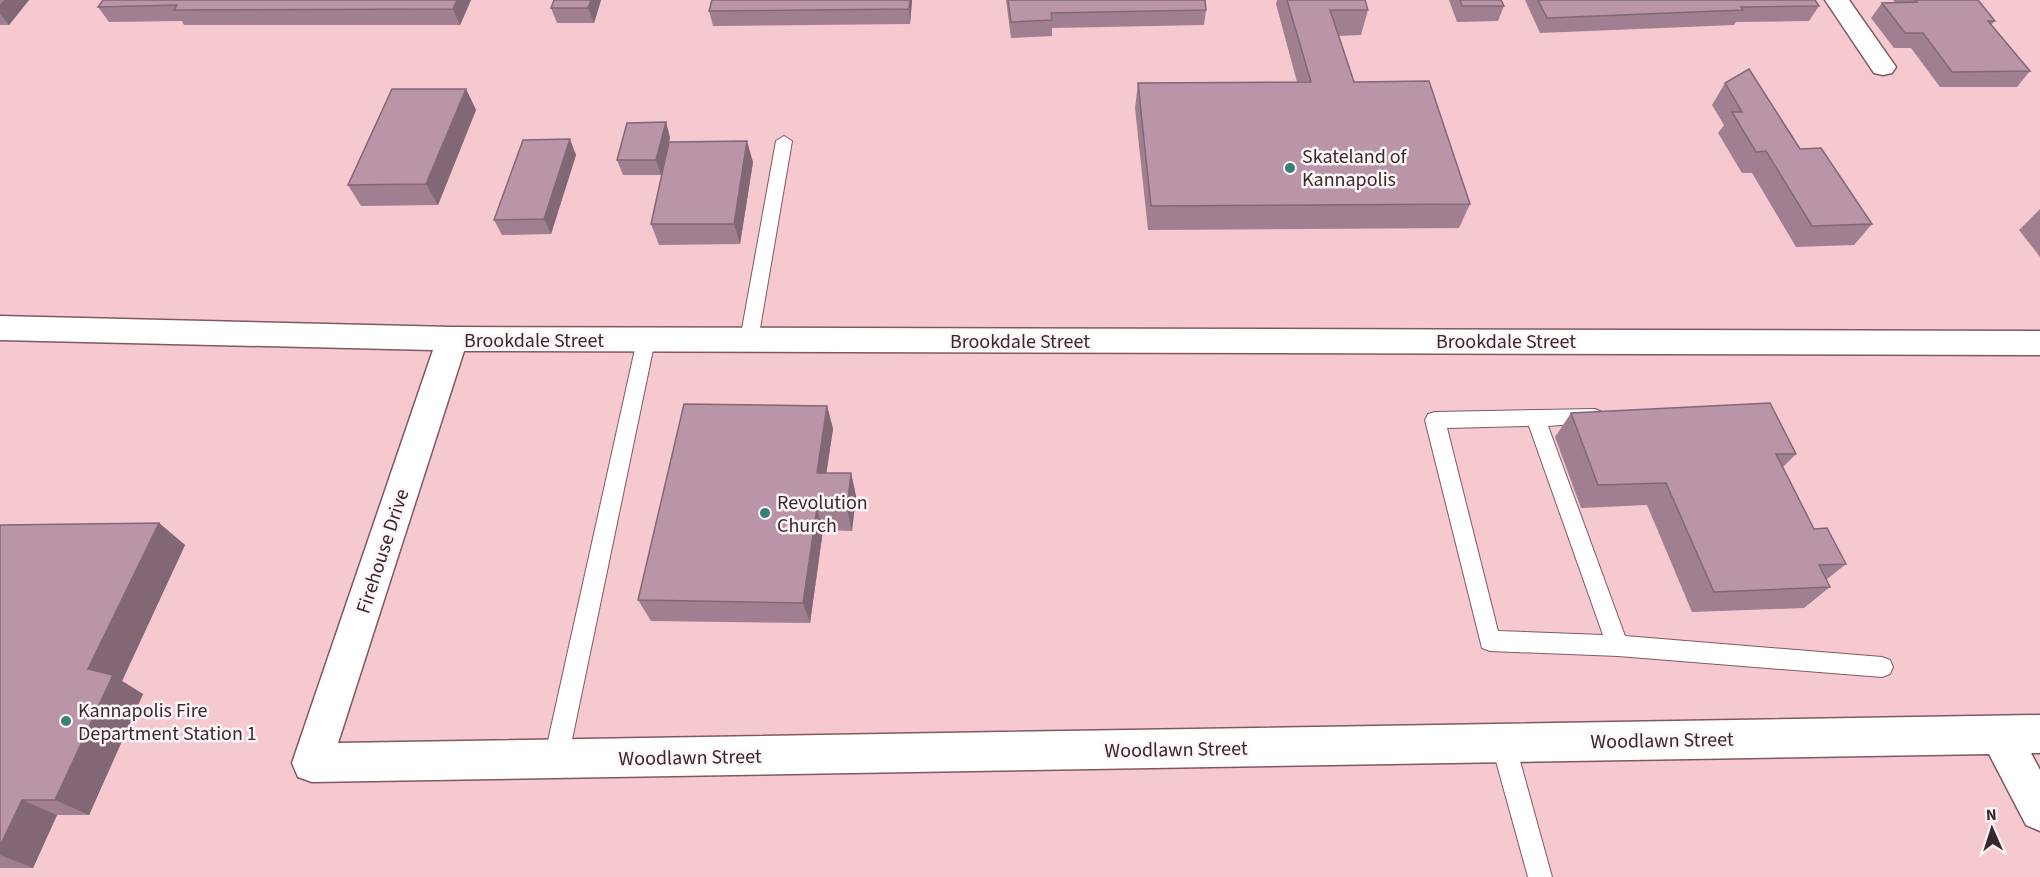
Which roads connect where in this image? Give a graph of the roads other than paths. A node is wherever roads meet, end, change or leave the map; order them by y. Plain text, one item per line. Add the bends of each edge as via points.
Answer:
1 (1837, 0) edge
2 (1884, 67) dead end
3 (784, 141) dead end
4 (0, 328) edge
5 (452, 339) junction
6 (646, 340) junction
7 (749, 340) junction
8 (2040, 343) edge
9 (1618, 417) edge
10 (1536, 418) junction
11 (1618, 646) junction
12 (1882, 667) dead end
13 (2040, 734) edge
14 (2000, 735) junction
15 (1503, 743) junction
16 (556, 759) junction
17 (312, 763) joint
18 (2040, 811) edge
19 (1540, 877) edge

1 - 2 street
3 - 7 lane
4 - 5 street, Brookdale Street
5 - 6 street, Brookdale Street
5 - 17 street, Firehouse Drive
6 - 7 street, Brookdale Street
6 - 16 lane
7 - 8 street, Brookdale Street
9 - 10 lane
10 - 11 lane
10 - 11 lane via 1435,420 1490,641
11 - 12 lane
13 - 14 street, Woodlawn Street
14 - 15 street, Woodlawn Street
14 - 18 street
15 - 16 street, Woodlawn Street
15 - 19 lane
16 - 17 street, Woodlawn Street

